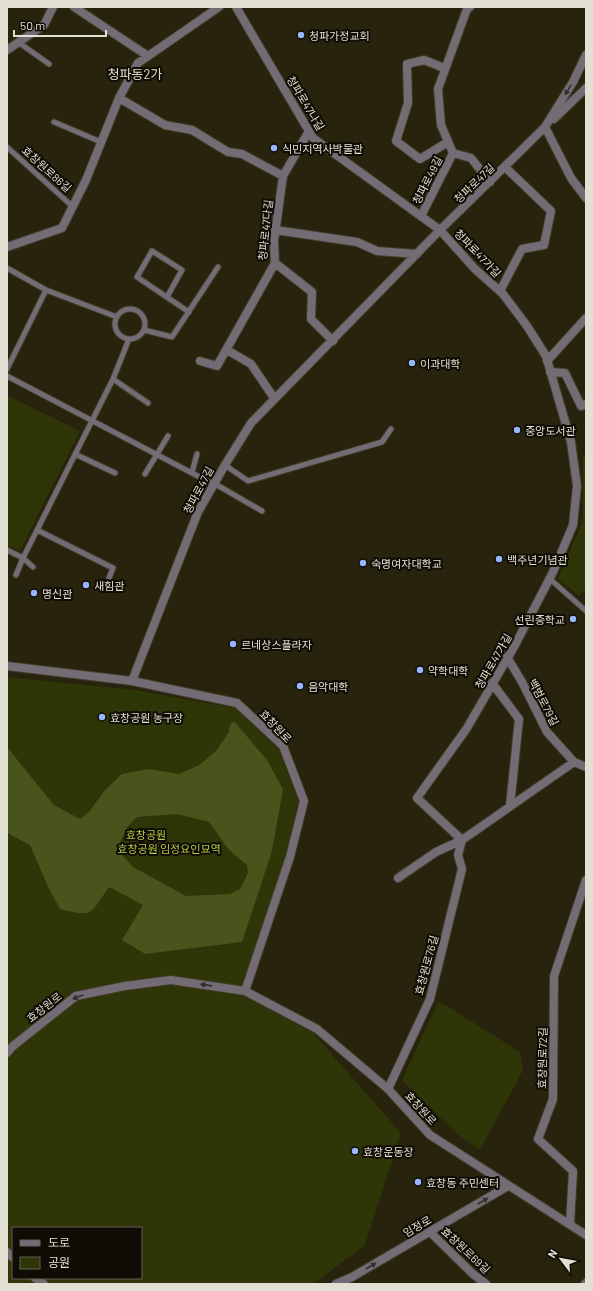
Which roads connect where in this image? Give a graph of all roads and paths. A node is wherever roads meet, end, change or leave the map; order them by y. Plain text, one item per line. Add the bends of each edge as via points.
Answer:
1 (53, 7) edge
2 (74, 7) edge
3 (219, 7) edge
4 (236, 7) edge
5 (470, 7) edge
6 (18, 42) junction
7 (7, 50) edge
8 (586, 55) edge
9 (148, 56) junction
10 (49, 64) dead end
11 (444, 68) junction
12 (586, 88) edge
13 (119, 98) junction
14 (54, 122) dead end
15 (545, 128) junction
16 (309, 131) junction
17 (101, 142) junction
18 (448, 142) junction
19 (7, 147) edge
20 (453, 153) junction
21 (506, 168) junction
22 (283, 176) junction
23 (490, 182) junction
24 (586, 198) edge
25 (72, 207) junction
26 (421, 216) junction
27 (275, 230) junction
28 (440, 230) junction
29 (7, 247) edge
30 (417, 254) junction
31 (274, 263) junction
32 (218, 267) dead end
33 (7, 268) edge
34 (46, 290) junction
35 (500, 291) junction
36 (167, 297) junction
37 (189, 312) junction
38 (117, 317) junction
39 (586, 318) edge
40 (144, 330) junction
41 (129, 339) junction
42 (333, 341) junction
43 (227, 350) junction
44 (200, 361) dead end
45 (547, 361) junction
46 (7, 369) edge
47 (550, 372) junction
48 (7, 376) edge
49 (113, 379) junction
50 (274, 398) junction
51 (148, 404) dead end
52 (586, 404) edge
53 (92, 420) junction
54 (391, 429) dead end
55 (168, 436) dead end
56 (75, 454) junction
57 (156, 454) junction
58 (196, 454) dead end
59 (224, 465) junction
60 (192, 472) junction
61 (116, 473) dead end
62 (145, 474) dead end
63 (262, 511) dead end
64 (37, 530) junction
65 (7, 550) edge
66 (23, 558) junction
67 (33, 567) dead end
68 (16, 574) dead end
69 (109, 578) dead end
70 (550, 579) junction
71 (586, 611) edge
72 (507, 657) junction
73 (7, 666) edge
74 (132, 681) junction
75 (492, 683) junction
76 (574, 762) junction
77 (586, 767) edge
78 (510, 806) junction
79 (462, 840) junction
80 (398, 878) dead end
81 (586, 880) edge
82 (244, 991) junction
83 (7, 1053) edge
84 (388, 1089) junction
85 (508, 1186) junction
86 (570, 1224) junction
87 (430, 1232) junction
88 (586, 1235) edge
89 (336, 1284) edge
90 (486, 1284) edge

1 - 6 street via 44,25
2 - 9 street
3 - 9 street, 효창원로86길
4 - 16 street, 청파로47나길
5 - 11 street, 청파로49길
6 - 7 street
6 - 10 lane
8 -> 15 street, 청파로47길
9 - 13 street, 효창원로86길 via 138,63
11 - 18 street, 청파로49길 via 438,89 440,125
11 - 18 street, 청파로49길 via 424,60 407,64 408,103 396,141 420,159
12 - 15 street
13 - 17 street, 효창원로86길
13 - 22 street via 166,125 192,130 228,152 242,154
14 - 17 lane
15 - 21 street, 청파로47길
15 - 24 street via 570,178
16 - 22 street, 청파로47다길
16 - 26 street, 청파로47나길 via 313,138
17 - 25 street, 효창원로86길
18 - 20 street, 청파로49길
19 - 25 lane, 효창원로86길
20 - 23 street, 청파로49길 via 471,158
20 - 26 street, 청파로49길
21 - 23 street, 청파로47길
21 - 35 street, 청파로47가길 via 551,211 544,245 522,249
22 - 27 street, 청파로47다길
23 - 28 street, 청파로47길
25 - 29 street, 효창원로86길 via 62,228
26 - 28 street, 청파로47나길
27 - 30 street via 357,242 377,251
27 - 31 street, 청파로47다길
28 - 30 street, 청파로47길
28 - 35 street, 청파로47가길 via 475,269
30 - 42 street, 청파로47길
31 - 42 street via 312,292 311,319
31 - 43 street, 청파로47다길
32 - 37 lane
33 - 34 lane
34 - 38 lane
34 - 46 lane
35 - 45 street, 청파로47가길 via 528,326
36 - 36 lane via 182,270 152,251 137,277
36 - 37 lane
37 - 40 lane via 172,337
38 - 40 lane via 128,309 137,310 145,321
38 - 41 lane via 116,330
39 - 45 street
40 - 41 lane via 138,337
41 - 49 lane
42 - 50 street, 청파로47길
43 - 44 street, 청파로47다길 via 218,366
43 - 50 street via 251,364
45 - 47 street, 청파로47가길
47 - 52 street via 565,373 581,406
47 - 70 street, 청파로47가길 via 571,442 577,486 573,525
48 - 53 lane
49 - 51 lane
49 - 53 lane
50 - 59 street, 청파로47길 via 251,423
53 - 56 lane
53 - 57 lane
54 - 59 lane via 382,442 248,481
55 - 57 lane
56 - 61 lane
56 - 64 lane
57 - 60 lane
57 - 62 lane
58 - 60 lane
59 - 74 street, 청파로47길 via 198,512
60 - 63 lane
64 - 66 lane
64 - 69 lane via 113,568
65 - 66 lane
66 - 67 lane
66 - 68 lane
70 - 71 lane
70 - 72 street, 청파로47가길
72 - 75 street, 청파로47가길
72 - 76 street, 백범로79길 via 547,732
73 - 74 street, 효창원로
74 - 82 street, 효창원로 via 237,703 284,746 304,801 290,857
75 - 78 street via 520,719
75 - 79 street, 청파로47가길 via 467,728 417,798
76 - 77 street, 백범로79길
76 - 78 street
78 - 79 street
79 - 80 street via 436,852
79 - 84 street, 효창원로76길 via 458,855 462,869 430,999
81 - 86 street, 효창원로72길 via 554,976 553,1099 538,1139 573,1171
82 -> 83 street, 효창원로 via 171,980 76,996
82 - 84 street, 효창원로 via 317,1029
84 - 85 street, 효창원로 via 430,1135
85 - 86 street, 효창원로
87 -> 85 street, 임정로
86 - 88 street, 효창원로
89 -> 87 street, 임정로
87 - 90 street, 효창원로69길

